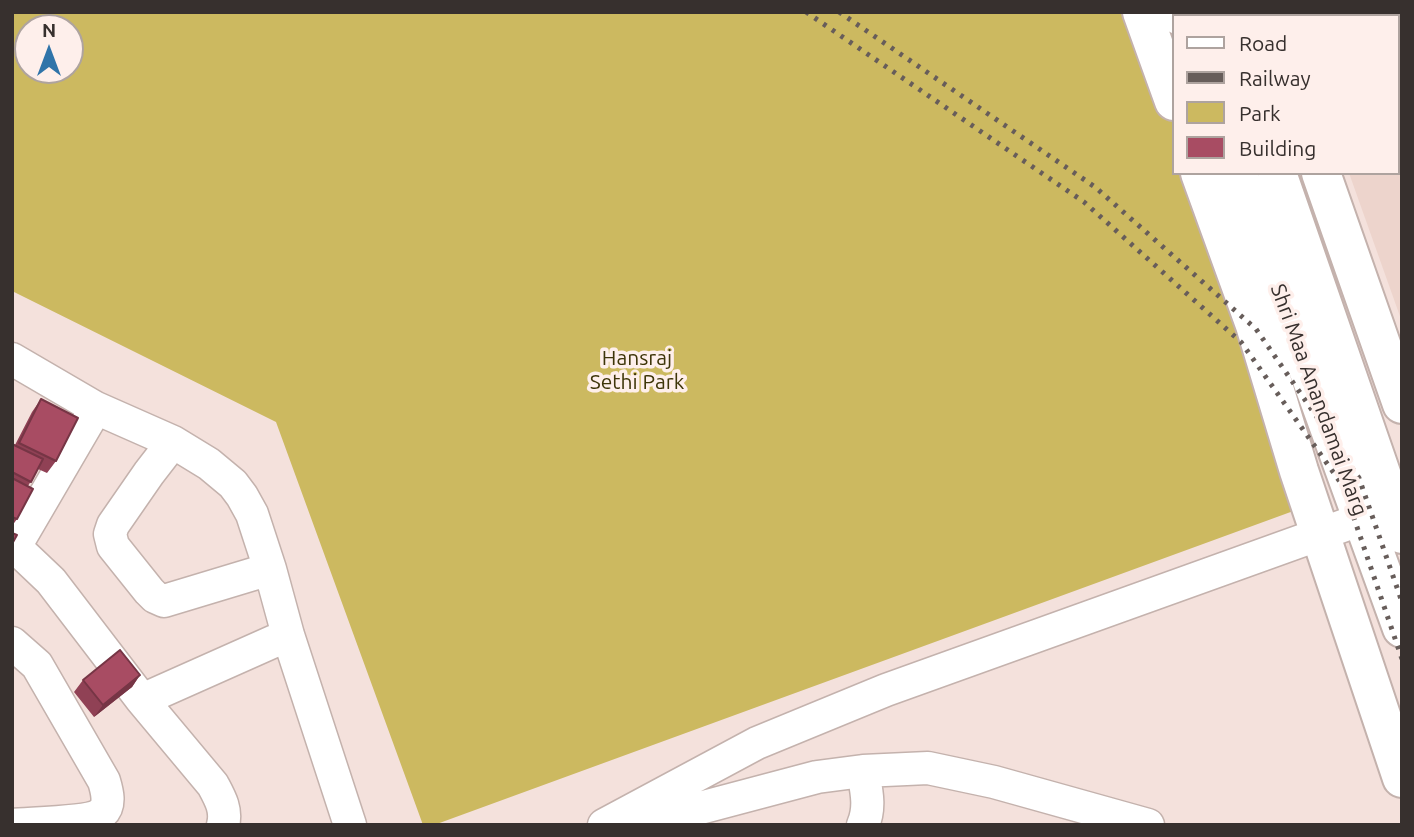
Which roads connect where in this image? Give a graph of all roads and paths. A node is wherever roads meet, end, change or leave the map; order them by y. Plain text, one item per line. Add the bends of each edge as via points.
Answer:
1 (1142, 12) edge
2 (1172, 95) edge
3 (1201, 175) edge
4 (1238, 175) edge
5 (1278, 175) edge
6 (1322, 175) edge
7 (13, 361) edge
8 (1402, 404) edge
9 (96, 408) junction
10 (173, 442) junction
11 (1391, 471) edge
12 (1362, 519) junction
13 (1320, 533) junction
14 (1402, 534) edge
15 (14, 545) edge
16 (270, 569) junction
17 (1402, 628) edge
18 (288, 635) junction
19 (12, 643) edge
20 (142, 700) junction
21 (863, 771) junction
22 (1402, 778) edge
23 (1078, 816) edge
24 (689, 818) edge
25 (12, 825) edge
26 (223, 825) edge
27 (350, 825) edge
28 (604, 825) edge
29 (636, 825) edge
30 (863, 825) edge
31 (1147, 825) edge

1 - 2 main road
3 - 13 main road via 1255,325
4 - 12 main road, Shri Maa Anandamai Marg
5 - 11 main road, Shri Maa Anandamai Marg
6 - 8 main road
7 - 9 street
9 - 10 street
9 - 15 street
10 - 16 street via 233,484 252,514
10 - 16 street via 113,525 113,547 149,591 164,601
11 - 14 main road, Shri Maa Anandamai Marg
12 - 13 street
12 - 17 main road, Shri Maa Anandamai Marg
13 - 22 main road
13 - 28 street via 900,685 757,743
15 - 20 street via 51,581
16 - 18 street
18 - 20 street
18 - 27 street
19 - 25 street via 37,665 104,781 107,803 103,813 91,819
20 - 26 street via 213,785 222,800
21 - 23 street via 928,768 994,782
21 - 24 street via 817,776
21 - 30 street via 868,803
23 - 31 street
24 - 29 street

